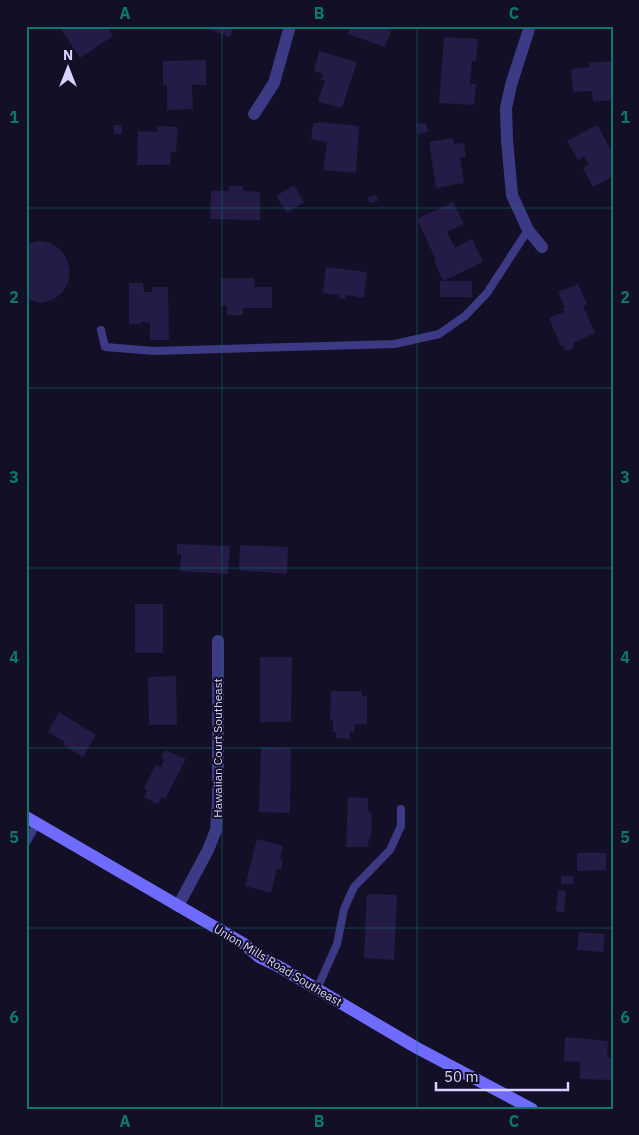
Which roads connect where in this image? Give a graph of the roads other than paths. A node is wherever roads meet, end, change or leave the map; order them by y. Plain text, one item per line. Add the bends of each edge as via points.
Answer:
1 (290, 26) edge
2 (530, 26) edge
3 (254, 114) dead end
4 (528, 230) junction
5 (542, 247) dead end
6 (101, 330) dead end
7 (218, 641) dead end
8 (401, 809) dead end
9 (32, 820) edge
10 (26, 843) edge
11 (178, 906) junction
12 (317, 989) junction
13 (532, 1109) edge

1 - 3 street via 274,83
2 - 4 street via 506,108 512,195
4 - 5 street
4 - 6 lane via 487,293 465,316 439,334 395,344 155,351 105,348
7 - 11 street, Hawaiian Court Southeast via 216,830
8 - 12 lane via 401,826 390,850 354,887 344,909 336,944
9 - 10 lane
9 - 11 street, Union Mills Road Southeast
11 - 12 street, Union Mills Road Southeast
12 - 13 street, Union Mills Road Southeast via 417,1048

